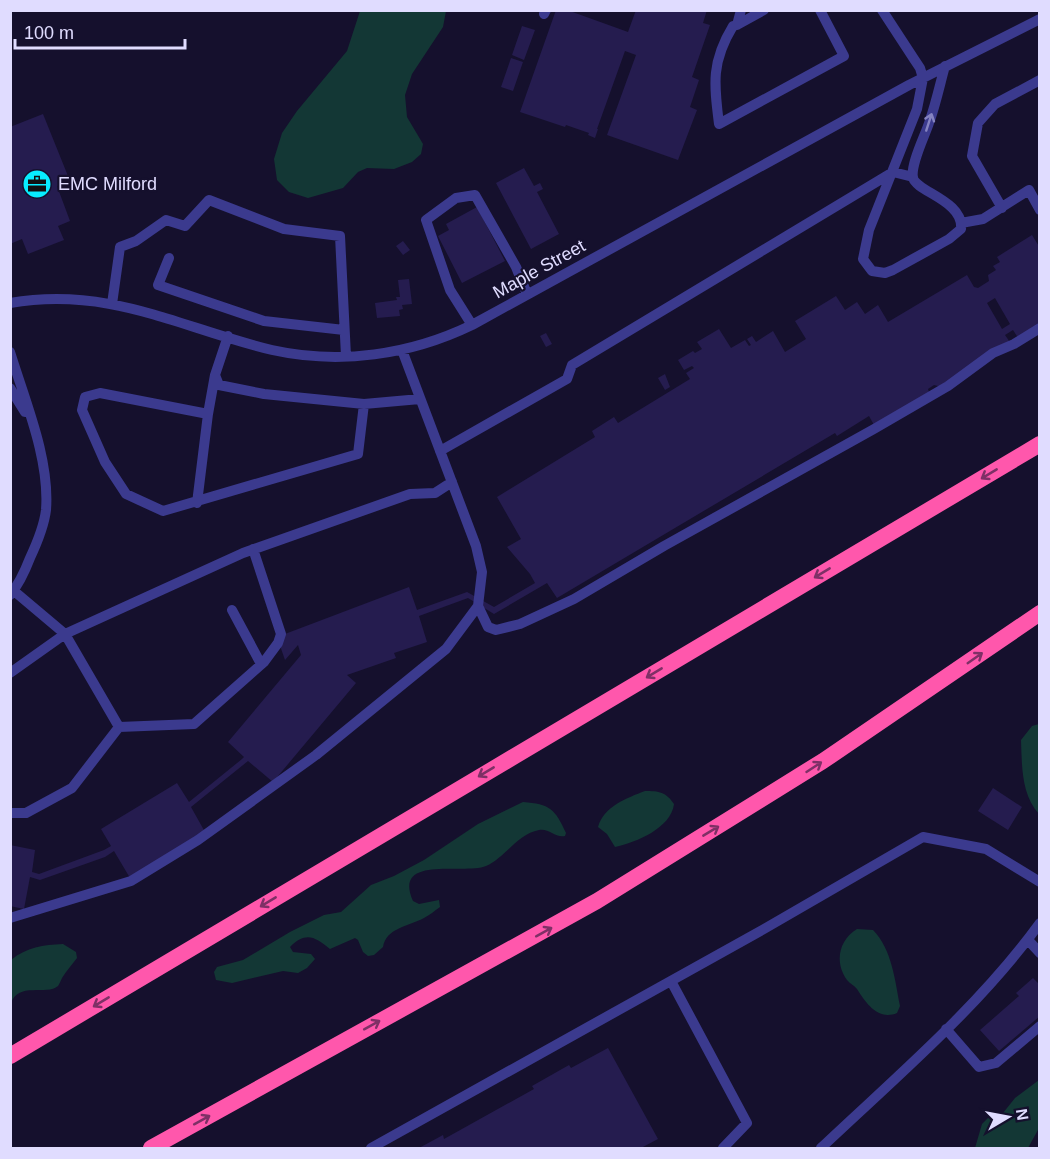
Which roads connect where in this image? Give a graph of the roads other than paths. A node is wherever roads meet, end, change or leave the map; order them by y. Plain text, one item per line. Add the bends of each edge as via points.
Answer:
1 (741, 10) edge
2 (764, 10) edge
3 (820, 10) edge
4 (882, 10) edge
5 (1040, 19) edge
6 (736, 25) junction
7 (945, 66) junction
8 (923, 78) junction
9 (1040, 80) edge
10 (893, 172) junction
11 (913, 177) junction
12 (1002, 208) junction
13 (1040, 210) edge
14 (961, 223) junction
15 (169, 258) dead end
16 (528, 294) junction
17 (10, 303) edge
18 (112, 304) junction
19 (472, 325) junction
20 (1040, 328) edge
21 (344, 330) junction
22 (228, 336) junction
23 (402, 350) junction
24 (10, 352) edge
25 (346, 356) junction
26 (215, 375) junction
27 (10, 388) edge
28 (420, 399) junction
29 (364, 404) junction
30 (208, 414) junction
31 (33, 425) junction
32 (1040, 444) edge
33 (440, 451) junction
34 (452, 482) junction
35 (197, 503) junction
36 (253, 549) junction
37 (12, 593) edge
38 (478, 606) junction
39 (232, 610) dead end
40 (1040, 613) edge
41 (64, 634) junction
42 (261, 664) junction
43 (10, 673) edge
44 (119, 727) junction
45 (10, 813) edge
46 (1040, 882) edge
47 (10, 918) edge
48 (1040, 924) edge
49 (1028, 940) junction
50 (1040, 953) edge
51 (671, 981) junction
52 (1040, 1026) edge
53 (946, 1029) junction
54 (10, 1056) edge
55 (151, 1149) edge
56 (371, 1149) edge
57 (723, 1149) edge
58 (821, 1149) edge

1 - 6 street
2 - 6 street
3 - 6 street via 844,56 719,124 714,94 717,62
4 - 8 street via 915,58
5 - 7 street, Maple Street
7 - 8 street, Maple Street
11 -> 7 street
8 - 10 street via 917,109
8 - 16 street, Maple Street
9 - 12 street via 995,104 978,123 972,156
10 - 11 street
10 - 14 street via 863,254 872,271 893,270 955,235
10 - 33 street via 572,365 567,379
11 - 14 street via 953,210
12 - 13 street via 1029,190
12 - 14 street via 983,219
15 - 21 street via 158,285 264,321
16 - 19 street, Maple Street
16 - 19 street via 475,195 456,198 426,220 450,290
17 - 18 street, Maple Street via 58,298
18 - 21 street via 120,247 166,220 185,226 209,200 284,229 340,236
18 - 22 street, Maple Street
19 - 23 street, Maple Street via 439,340
20 - 38 street via 993,353 948,386 574,599 520,624 496,630 488,627
21 - 25 street
22 - 25 street, Maple Street via 290,353
22 - 26 street
23 - 25 street, Maple Street
23 - 28 street
24 - 31 street
26 - 29 street via 219,385 252,392
26 - 30 street
27 - 31 street
28 - 29 street
28 - 33 street
29 - 35 street via 358,454
30 - 35 street
30 - 35 street via 100,393 86,397 82,410 105,462 126,494 163,511
31 - 37 street via 43,471 45,512 37,543
32 -> 54 highway
33 - 34 street
34 - 36 street via 435,494 410,494
34 - 38 street via 482,572
36 - 41 street
36 - 42 street via 281,634
37 - 41 street
38 - 47 street via 446,649 316,755 198,840 131,881
39 - 42 street
55 -> 40 highway via 597,901 823,761
41 - 43 street
41 - 44 street
42 - 44 street via 194,724
44 - 45 street via 72,788 26,813
46 - 51 street via 986,849 923,837
48 - 49 street
49 - 50 street
49 - 53 street
51 - 56 street
51 - 57 street via 747,1123
52 - 53 street via 996,1063 979,1067
53 - 58 street

